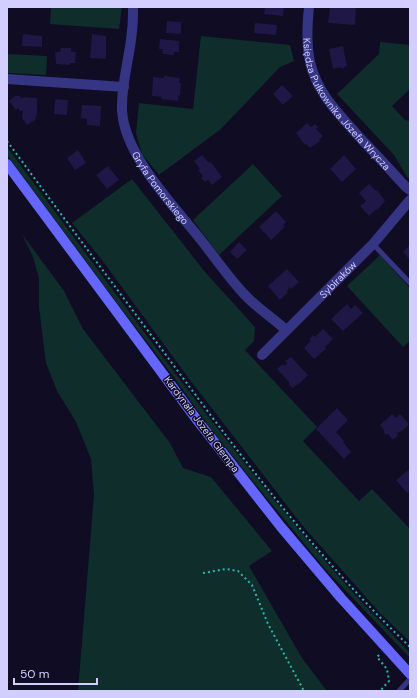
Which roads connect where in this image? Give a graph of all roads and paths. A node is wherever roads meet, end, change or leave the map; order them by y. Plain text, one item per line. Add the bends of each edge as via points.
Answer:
1 (133, 7) edge
2 (309, 7) edge
3 (7, 79) edge
4 (124, 87) junction
5 (7, 141) edge
6 (7, 164) edge
7 (410, 190) edge
8 (410, 200) edge
9 (373, 244) junction
10 (410, 283) edge
11 (286, 330) junction
12 (262, 355) dead end
13 (203, 573) dead end
14 (410, 647) edge
15 (410, 674) edge
16 (410, 679) edge
17 (304, 691) edge
18 (399, 691) edge

1 - 4 street, Gryfa Pomorskiego
2 - 7 street, Księdza Pułkownika Józefa Wrycza via 308,46 310,63 317,82 334,109
3 - 4 street
4 - 11 street, Gryfa Pomorskiego via 122,110 127,134 162,193 221,268 246,295
5 - 14 path via 248,463 332,564 379,617
6 - 15 main road, Kardynała Józefa Glempa via 197,420 281,527
8 - 9 street, Sybiraków
9 - 10 lane
9 - 11 street, Sybiraków
11 - 12 street, Sybiraków
13 - 17 path via 238,571 252,585 268,624
16 - 18 lane

